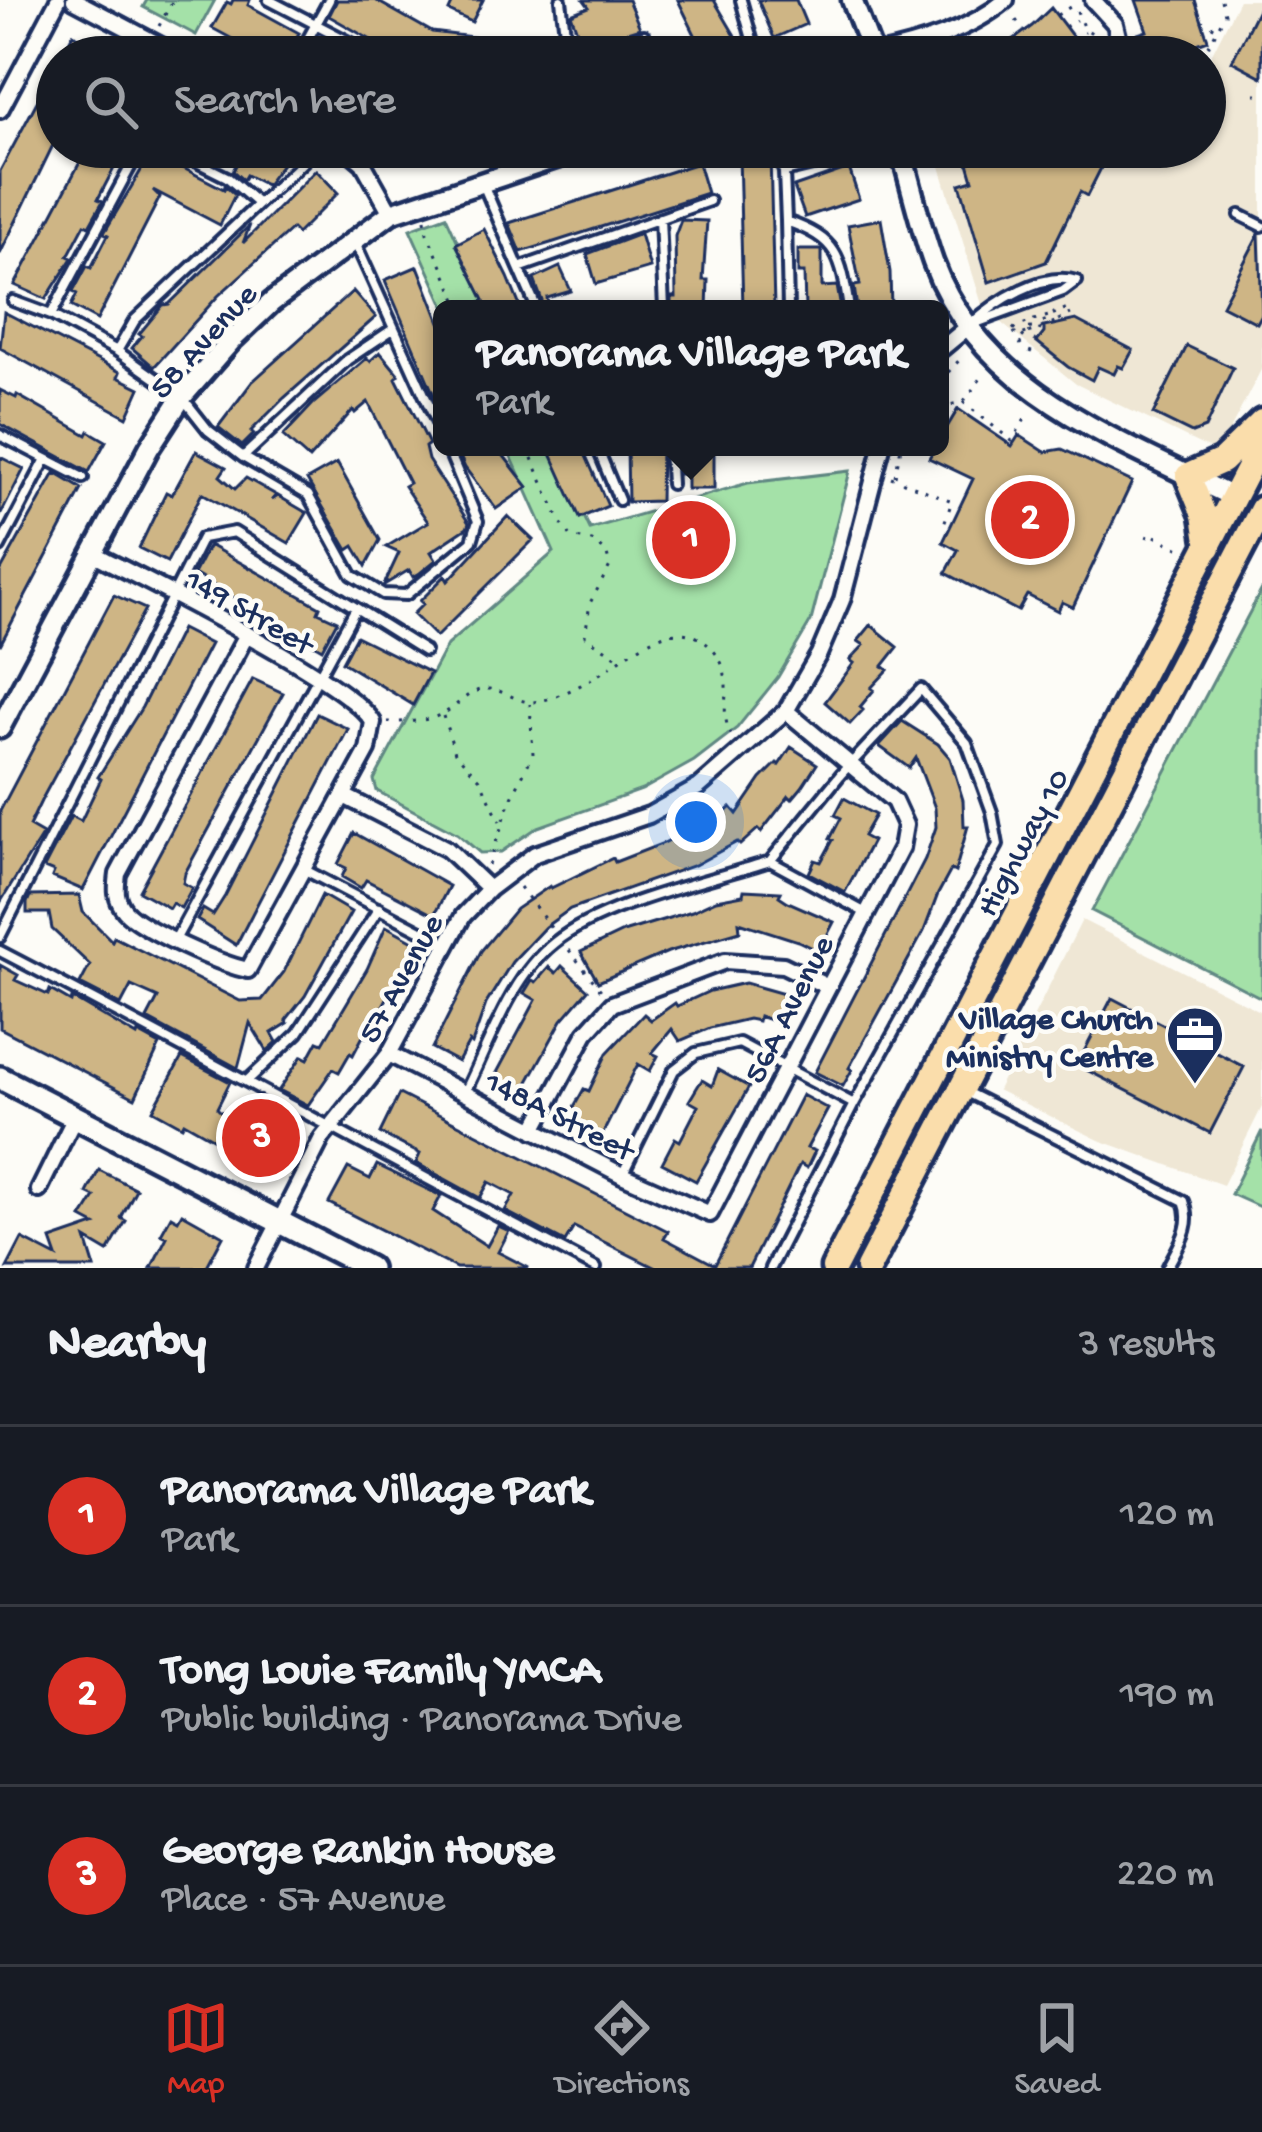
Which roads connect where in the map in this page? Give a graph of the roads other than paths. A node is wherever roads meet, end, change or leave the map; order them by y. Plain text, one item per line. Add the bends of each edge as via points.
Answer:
1 (58, 0) edge
2 (74, 0) edge
3 (269, 0) edge
4 (329, 0) edge
5 (561, 0) edge
6 (741, 0) edge
7 (852, 0) edge
8 (1006, 0) edge
9 (1093, 0) edge
10 (316, 23) junction
11 (644, 34) dead end
12 (39, 36) edge
13 (142, 36) edge
14 (309, 36) edge
15 (340, 36) edge
16 (567, 36) edge
17 (638, 36) edge
18 (751, 36) edge
19 (865, 36) edge
20 (940, 36) edge
21 (1117, 36) edge
22 (36, 42) edge
23 (0, 110) edge
24 (130, 168) edge
25 (208, 168) edge
26 (296, 168) edge
27 (365, 168) edge
28 (525, 168) edge
29 (783, 168) edge
30 (801, 168) edge
31 (906, 168) edge
32 (784, 172) junction
33 (482, 182) junction
34 (709, 201) dead end
35 (257, 203) junction
36 (391, 213) junction
37 (1240, 215) dead end
38 (660, 218) junction
39 (786, 220) junction
40 (1262, 226) edge
41 (353, 238) junction
42 (519, 268) junction
43 (533, 300) edge
44 (664, 300) edge
45 (788, 300) edge
46 (847, 300) edge
47 (13, 301) dead end
48 (51, 315) junction
49 (969, 326) junction
50 (393, 329) junction
51 (949, 343) edge
52 (117, 351) junction
53 (182, 397) junction
54 (433, 413) edge
55 (1262, 422) edge
56 (0, 435) edge
57 (1262, 442) edge
58 (451, 456) edge
59 (600, 456) edge
60 (670, 456) edge
61 (880, 456) edge
62 (243, 457) junction
63 (46, 459) junction
64 (1188, 476) junction
65 (83, 478) dead end
66 (671, 484) dead end
67 (1235, 498) junction
68 (619, 500) dead end
69 (1261, 511) edge
70 (1252, 544) edge
71 (1209, 547) junction
72 (0, 548) edge
73 (94, 554) junction
74 (175, 596) junction
75 (356, 608) junction
76 (246, 636) junction
77 (425, 651) dead end
78 (319, 679) junction
79 (6, 704) edge
80 (786, 711) junction
81 (0, 728) edge
82 (850, 764) junction
83 (344, 796) junction
84 (770, 861) junction
85 (303, 869) junction
86 (489, 889) junction
87 (379, 908) junction
88 (866, 914) junction
89 (0, 937) edge
90 (176, 940) junction
91 (448, 945) junction
92 (0, 951) edge
93 (828, 987) junction
94 (389, 1054) junction
95 (787, 1067) junction
96 (0, 1078) edge
97 (248, 1080) junction
98 (961, 1089) junction
99 (464, 1094) junction
100 (854, 1104) junction
101 (75, 1117) junction
102 (329, 1128) junction
103 (534, 1130) junction
104 (622, 1175) junction
105 (39, 1190) dead end
106 (710, 1214) joint
107 (279, 1222) junction
108 (256, 1268) edge
109 (369, 1268) edge
110 (596, 1268) edge
111 (770, 1268) edge
112 (834, 1268) edge
113 (868, 1268) edge
114 (1167, 1268) edge

1 - 12 street
2 - 13 street
3 - 10 lane
4 - 10 lane
5 - 16 lane
6 - 18 lane
7 - 19 street
8 - 20 street
9 - 21 street
10 - 14 lane
10 - 15 lane
11 - 17 lane
22 - 23 street
24 - 48 lane
25 - 35 lane
26 - 35 lane
27 - 36 street
28 - 33 street, 58 Avenue
29 - 32 lane
30 - 32 lane
31 - 49 street via 934,266
32 - 39 lane
33 - 36 street, 58 Avenue
33 - 42 lane
34 - 38 lane
35 - 52 lane via 135,320
36 - 41 street, 58 Avenue
37 - 40 lane
38 - 42 lane
38 - 44 lane
39 - 45 lane
39 - 46 lane via 832,244
41 - 50 lane
41 - 53 street, 58 Avenue via 272,302
42 - 43 lane
47 - 48 lane
48 - 52 lane
49 - 49 lane via 1063,291 1077,281 1063,277 1016,293
49 - 51 street
49 - 64 street via 1043,400
50 - 54 lane
50 - 62 lane via 347,360
52 - 53 lane
53 - 62 lane
53 - 73 street, 58 Avenue
55 - 64 highway via 1222,460
56 - 63 lane
57 - 67 highway, Highway 10
58 - 62 lane via 478,521 472,541 406,596 383,594 352,575 308,495
59 - 68 lane
60 - 66 lane
61 - 80 street, 57 Avenue via 842,600
63 - 65 lane
63 - 72 lane
64 - 67 street
64 - 71 highway
67 - 69 highway
67 - 71 highway, Highway 10
69 - 70 highway, Highway 10
70 - 98 highway, Highway 10
71 - 112 highway, Highway 10
73 - 74 street, 149 Street
73 - 79 street, 58 Avenue
74 - 75 lane via 202,538 234,532
74 - 76 street, 149 Street
74 - 89 lane
75 - 77 lane
75 - 78 lane
76 - 78 street, 149 Street
76 - 90 street via 118,874 116,897 128,915
78 - 83 street, 149 Street via 380,722
78 - 90 lane
79 - 81 street, 58 Avenue
80 - 82 street
80 - 86 street, 57 Avenue via 699,787 649,815 535,854
82 - 84 lane
82 - 88 street, 56A Avenue via 894,801 905,825
82 - 100 lane via 921,689 967,743 998,845
83 - 85 street
83 - 86 street via 447,849
84 - 88 lane
84 - 99 lane via 602,915 553,943 521,981
85 - 87 lane
85 - 90 street via 248,970
86 - 91 street, 57 Avenue
87 - 91 lane
87 - 97 lane via 298,1033
88 - 93 street, 56A Avenue
91 - 94 street, 57 Avenue
92 - 97 lane
93 - 95 street, 56A Avenue
93 - 103 street via 783,965 725,961 608,999
94 - 99 street, 148A Street
94 - 102 street, 57 Avenue
95 - 100 lane
95 - 104 lane via 739,1043 697,1053 674,1070
95 - 106 street, 56A Avenue
96 - 101 main road
97 - 102 lane
98 - 113 highway, Highway 10
98 - 114 lane via 1184,1201 1186,1231
99 - 103 street, 148A Street
100 - 111 lane
101 - 105 street
101 - 107 main road
102 - 107 street, 57 Avenue
102 - 110 lane
103 - 104 street, 148A Street
104 - 106 street, 148A Street
107 - 108 street, 57 Avenue
107 - 109 main road

